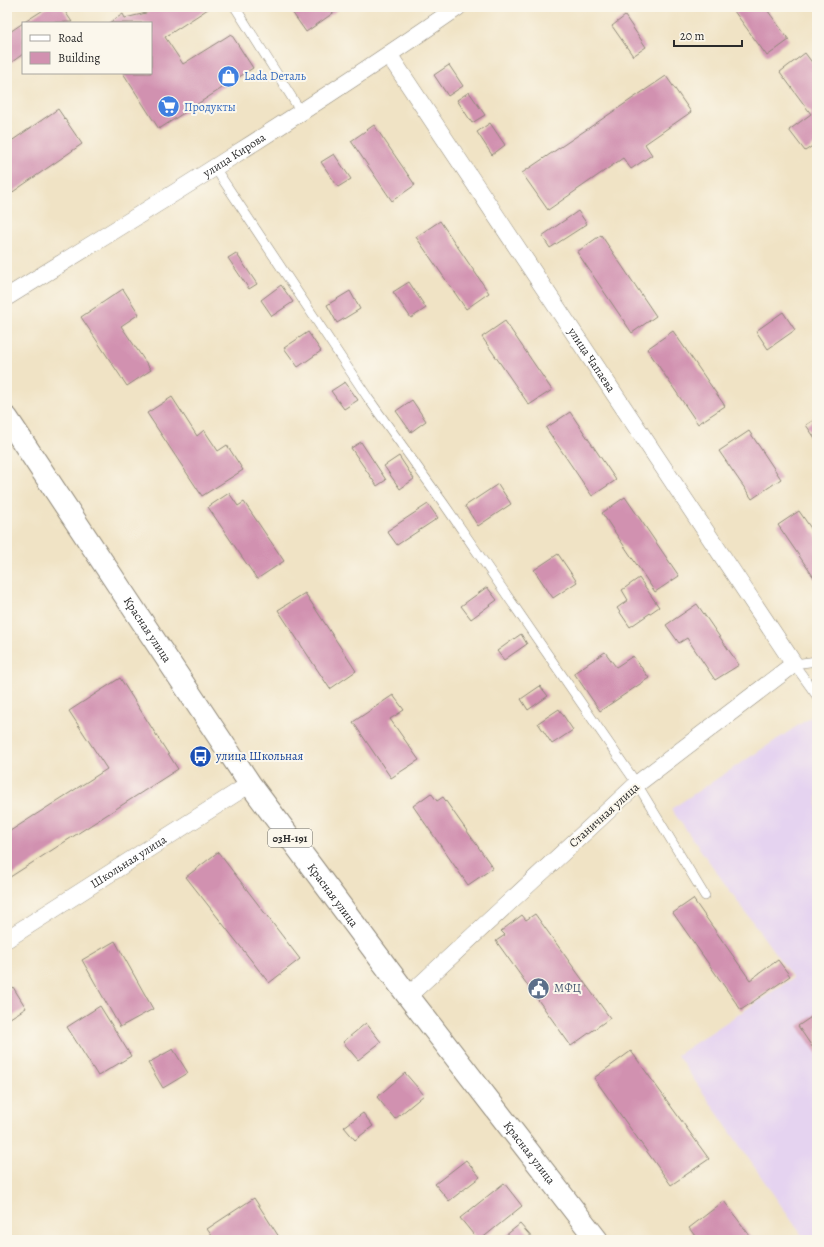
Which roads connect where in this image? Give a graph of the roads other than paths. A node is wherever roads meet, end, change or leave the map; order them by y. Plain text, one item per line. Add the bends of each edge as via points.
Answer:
1 (236, 7) edge
2 (458, 7) edge
3 (388, 55) junction
4 (301, 112) junction
5 (215, 168) junction
6 (7, 297) edge
7 (7, 418) edge
8 (817, 661) edge
9 (794, 664) junction
10 (817, 696) edge
11 (250, 784) junction
12 (637, 784) junction
13 (705, 896) dead end
14 (7, 938) edge
15 (408, 996) junction
16 (597, 1240) edge

1 - 4 lane
2 - 3 street, улица Кирова
3 - 4 street, улица Кирова
3 - 9 street, улица Чапаева
4 - 5 street, улица Кирова
5 - 6 street, улица Кирова
5 - 12 lane via 368,398
7 - 11 main road, Красная улица / 03Н-191
8 - 9 lane, Станичная улица
9 - 10 lane
9 - 12 street, Станичная улица
11 - 14 street, Школьная улица
11 - 15 main road, Красная улица / 03Н-191
12 - 13 lane
12 - 15 street, Станичная улица
15 - 16 main road, Красная улица / 03Н-191

